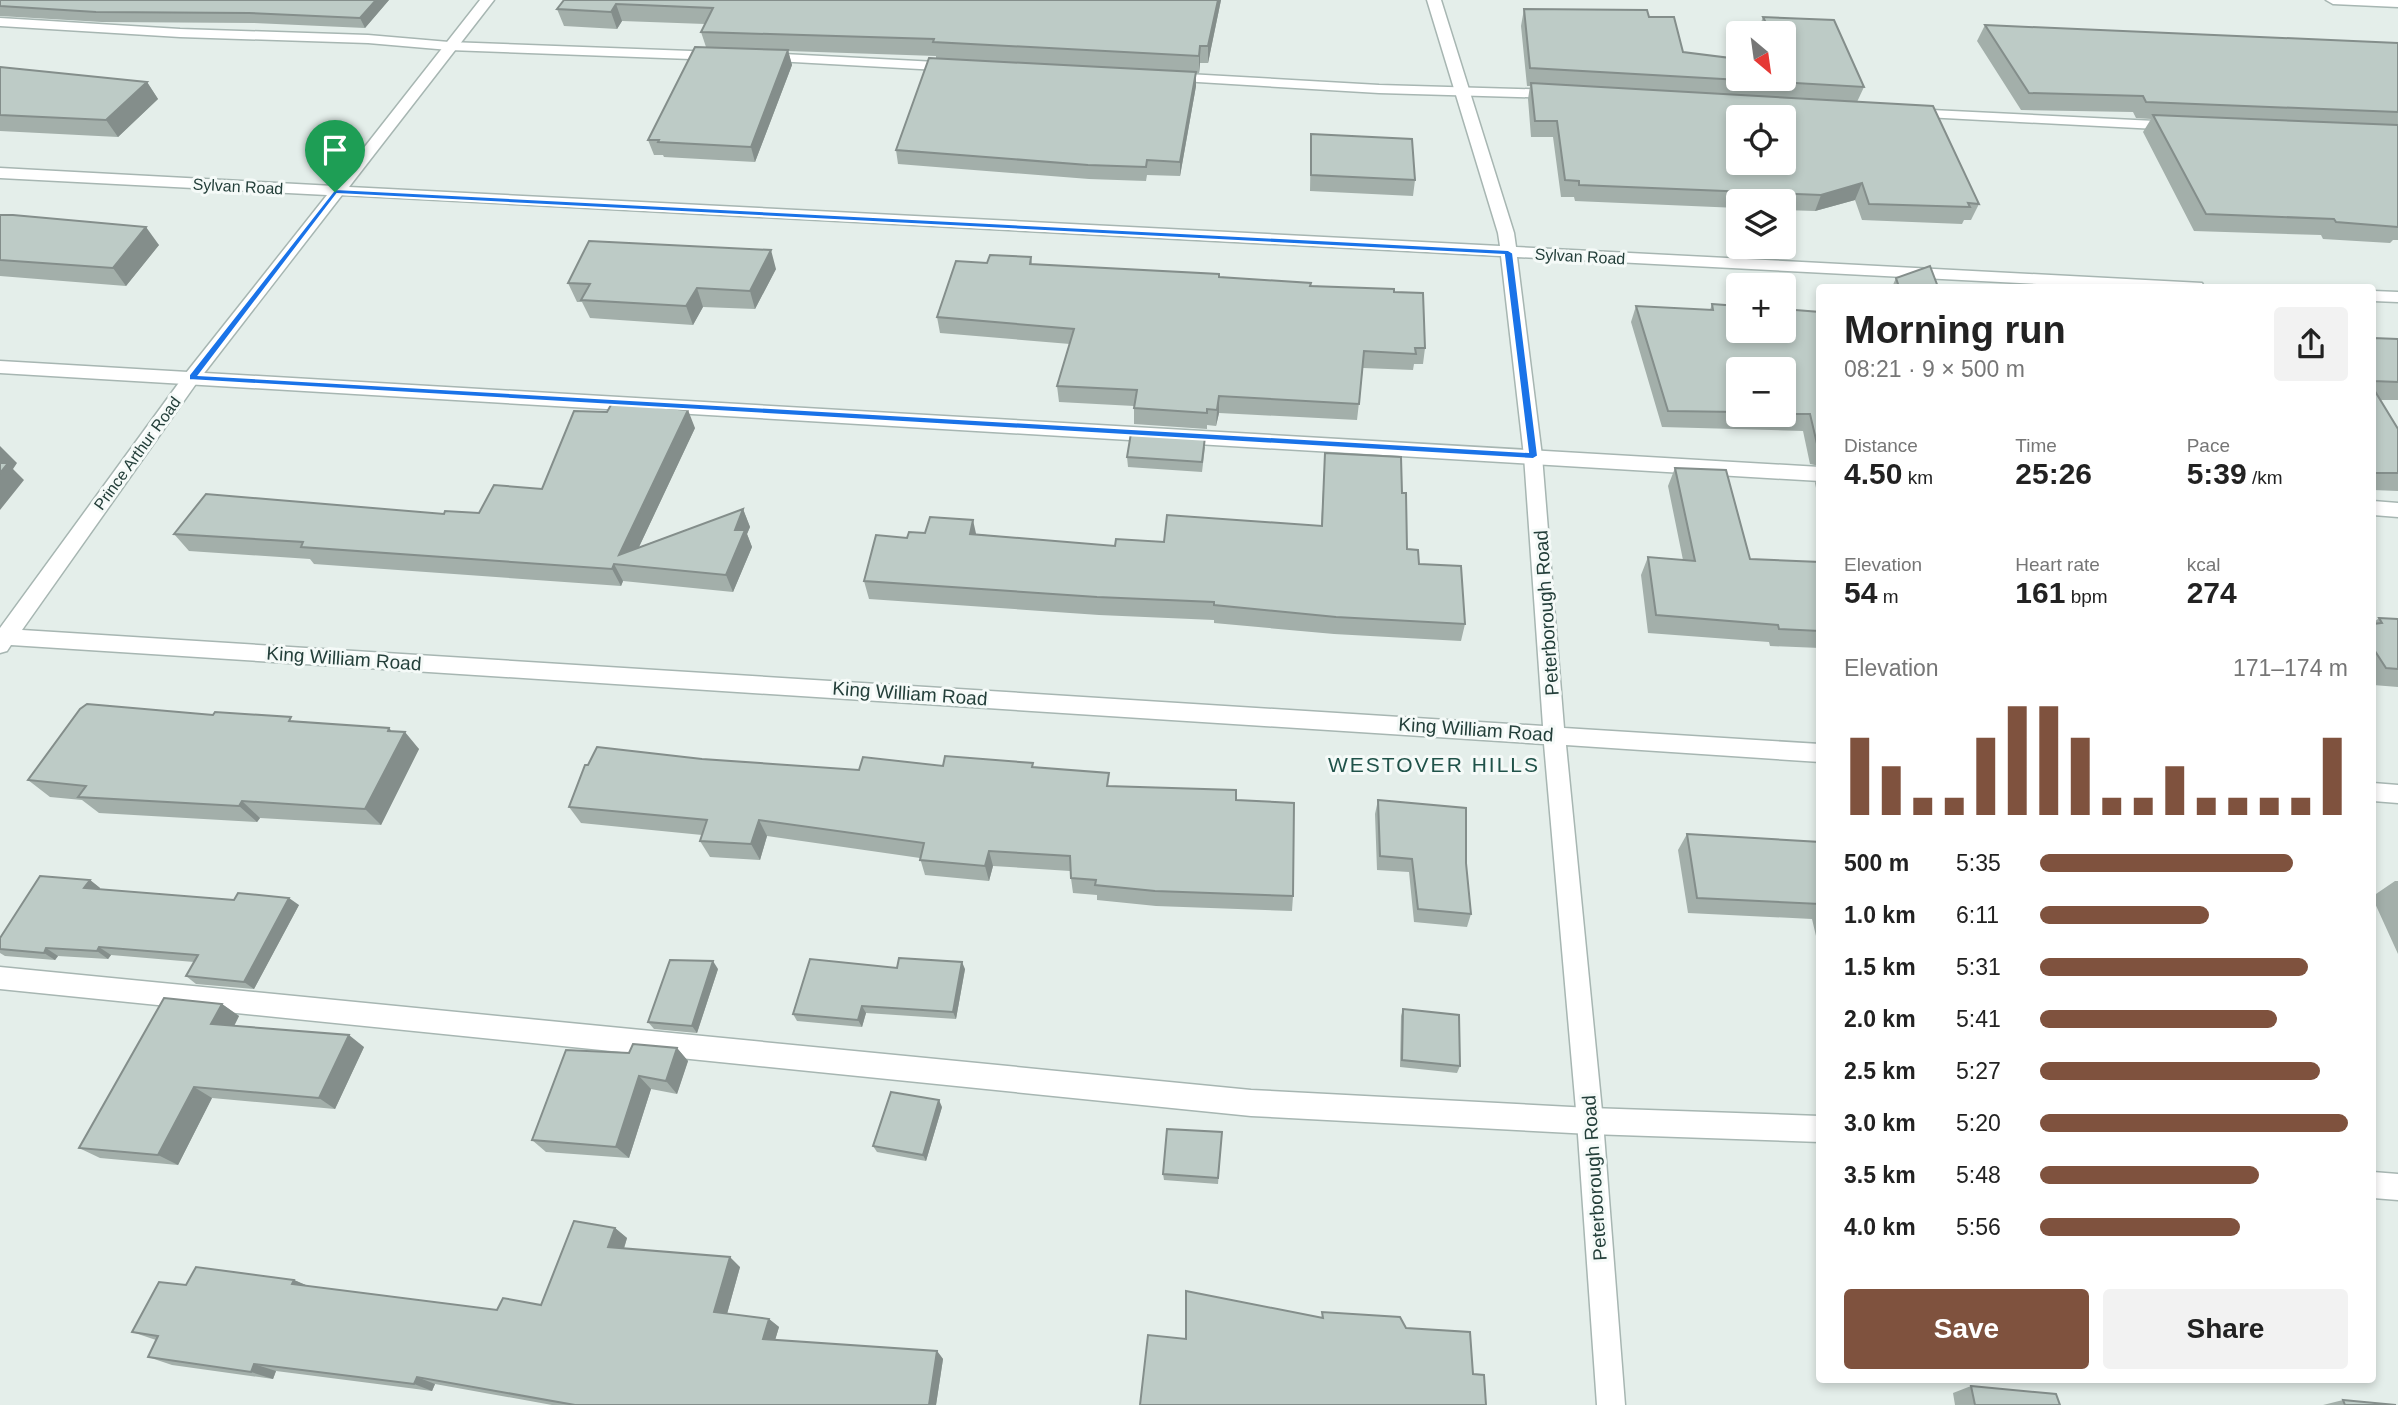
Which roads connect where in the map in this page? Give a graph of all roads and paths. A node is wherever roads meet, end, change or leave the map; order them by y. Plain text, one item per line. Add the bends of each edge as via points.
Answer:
1 (487, 0) edge
2 (1434, 0) edge
3 (2333, 0) edge
4 (2398, 3) edge
5 (0, 22) edge
6 (449, 46) junction
7 (976, 68) edge
8 (1160, 76) edge
9 (1463, 91) junction
10 (1570, 95) edge
11 (1900, 113) edge
12 (2187, 127) edge
13 (0, 173) edge
14 (335, 192) junction
15 (1508, 253) junction
16 (2135, 284) edge
17 (2376, 296) edge
18 (2398, 297) edge
19 (0, 367) edge
20 (192, 377) junction
21 (1533, 456) junction
22 (1816, 474) edge
23 (2376, 508) edge
24 (2398, 510) edge
25 (2, 639) edge
26 (1554, 734) junction
27 (1816, 753) edge
28 (2376, 792) edge
29 (2398, 794) edge
30 (0, 978) edge
31 (1590, 1121) junction
32 (1816, 1129) edge
33 (2376, 1185) edge
34 (2398, 1187) edge
35 (1611, 1405) edge

1 - 6 street, Prince Arthur Road
2 - 9 street, Peterborough Road
3 - 4 street
5 - 6 street
6 - 7 street
6 - 14 street, Prince Arthur Road
8 - 9 street
9 - 10 street
9 - 15 street, Peterborough Road
11 - 12 street
13 - 14 street, Sylvan Road
14 - 15 street, Sylvan Road
14 - 20 street, Prince Arthur Road
15 - 16 street, Sylvan Road
15 - 21 street, Peterborough Road
17 - 18 street
19 - 20 street
20 - 21 street
20 - 25 street, Prince Arthur Road
21 - 22 street
21 - 26 street, Peterborough Road
23 - 24 street
25 - 26 street, King William Road
26 - 27 street, King William Road
26 - 31 street, Peterborough Road
28 - 29 street
30 - 31 street via 1251,1103
31 - 32 street
31 - 35 street, Peterborough Road
33 - 34 street

